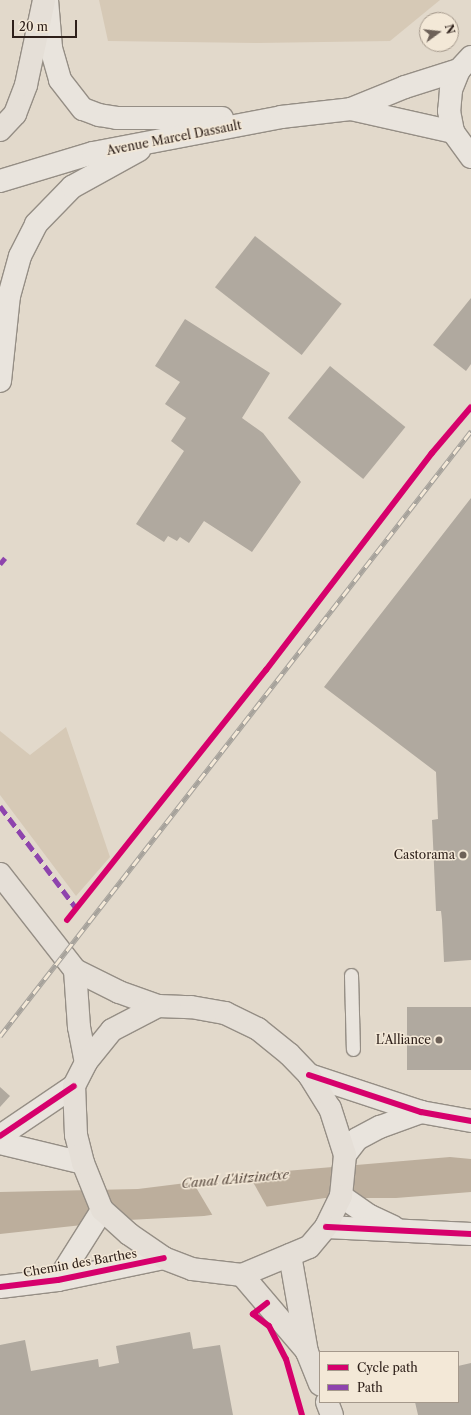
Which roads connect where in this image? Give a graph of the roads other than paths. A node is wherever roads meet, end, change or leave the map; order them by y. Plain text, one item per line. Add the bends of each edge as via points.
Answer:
1 (45, 0) edge
2 (465, 64) edge
3 (351, 109) junction
4 (281, 117) junction
5 (0, 130) edge
6 (453, 132) junction
7 (158, 140) junction
8 (471, 158) edge
9 (0, 181) edge
10 (0, 380) edge
11 (0, 874) edge
12 (75, 970) junction
13 (351, 975) dead end
14 (158, 1006) junction
15 (353, 1049) dead end
16 (86, 1062) junction
17 (309, 1075) junction
18 (74, 1086) junction
19 (421, 1112) junction
20 (471, 1121) edge
21 (0, 1136) edge
22 (0, 1143) edge
23 (345, 1155) junction
24 (83, 1162) junction
25 (341, 1196) junction
26 (102, 1210) junction
27 (326, 1227) junction
28 (406, 1232) junction
29 (471, 1234) edge
30 (290, 1255) junction
31 (164, 1258) junction
32 (242, 1275) junction
33 (58, 1280) junction
34 (0, 1287) edge
35 (308, 1352) junction
36 (319, 1381) edge
37 (327, 1403) edge
38 (332, 1415) edge

1 - 4 main road via 51,48 60,80 83,109 117,118
1 - 5 main road via 26,85 15,114
2 - 3 main road, Avenue Marcel Dassault
2 - 6 main road via 451,90 449,104
3 - 4 main road, Avenue Marcel Dassault
3 - 6 main road, Avenue Marcel Dassault
4 - 7 main road, Avenue Marcel Dassault
6 - 8 main road
7 - 9 main road, Avenue Marcel Dassault via 93,153
7 - 10 main road via 72,187 36,224 20,256 9,296
11 - 12 main road
12 - 14 main road via 119,992
12 - 16 main road via 79,1027
13 - 15 lane
14 - 16 main road via 112,1030
14 - 17 main road via 191,1007 225,1013 258,1029 289,1054
16 - 18 main road
17 - 19 main road
17 - 23 main road via 330,1108
18 - 21 main road
18 - 24 main road via 76,1135
19 - 20 main road
19 - 23 main road via 356,1139
22 - 24 main road
23 - 25 main road
24 - 26 main road
25 - 27 main road
25 - 28 main road via 370,1216
26 - 31 main road via 129,1234
26 - 33 main road, Chemin des Barthes
27 - 28 main road
27 - 30 main road via 309,1247
28 - 29 main road
30 - 32 main road
30 - 35 main road
31 - 32 main road via 192,1268
31 - 33 main road, Chemin des Barthes
32 - 35 main road
33 - 34 main road, Chemin des Barthes
35 - 36 main road
37 - 38 main road

